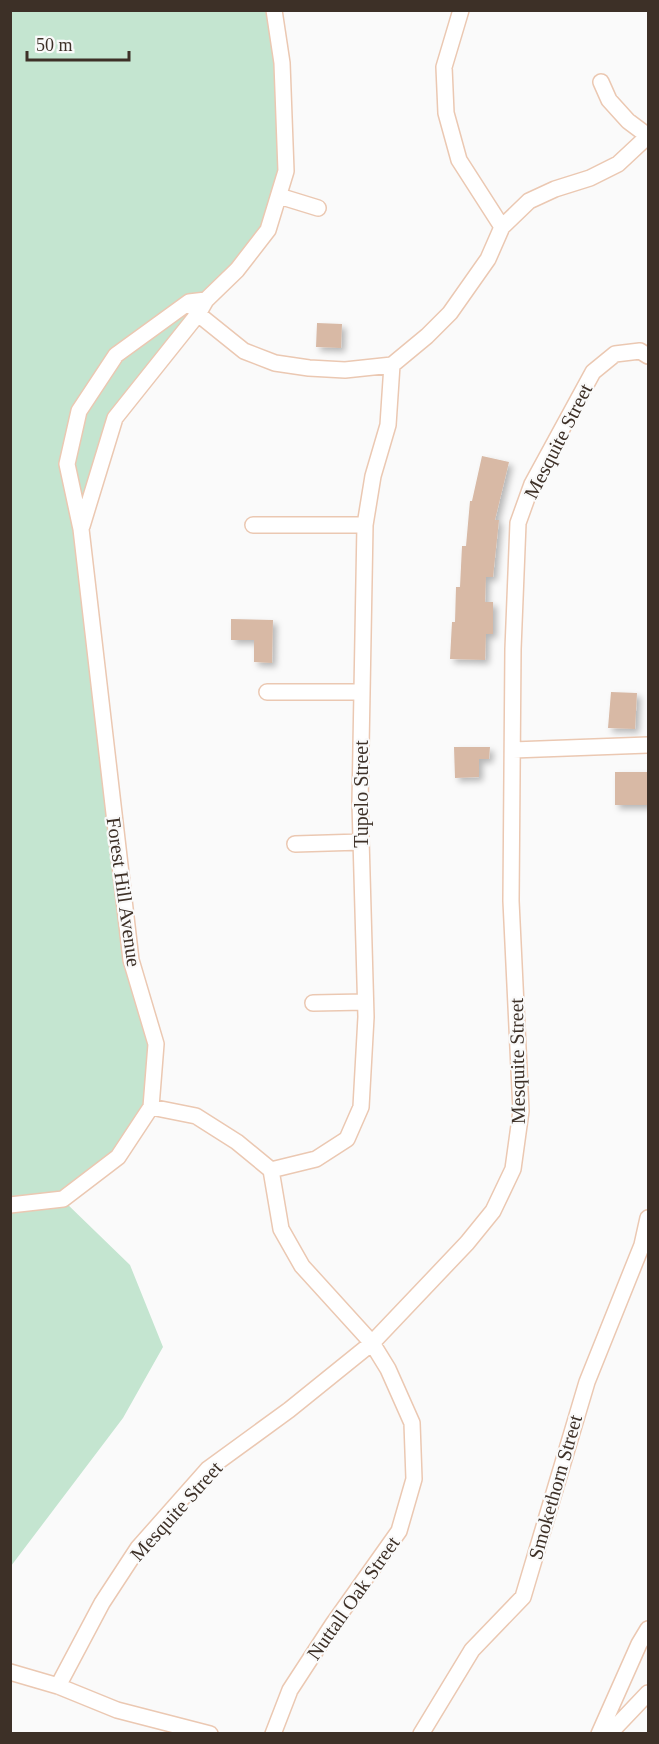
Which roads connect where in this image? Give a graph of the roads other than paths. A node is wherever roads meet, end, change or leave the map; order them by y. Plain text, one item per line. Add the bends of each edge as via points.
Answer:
1 (274, 10) edge
2 (461, 10) edge
3 (602, 82) dead end
4 (648, 136) edge
5 (279, 196) junction
6 (318, 208) dead end
7 (502, 227) junction
8 (198, 305) junction
9 (648, 356) edge
10 (392, 365) junction
11 (253, 525) dead end
12 (365, 525) junction
13 (81, 529) junction
14 (267, 692) dead end
15 (362, 692) junction
16 (648, 745) edge
17 (513, 750) junction
18 (361, 842) junction
19 (295, 844) dead end
20 (365, 1002) junction
21 (313, 1003) dead end
22 (151, 1107) junction
23 (271, 1170) junction
24 (10, 1204) edge
25 (648, 1218) edge
26 (372, 1343) junction
27 (648, 1629) edge
28 (10, 1672) edge
29 (58, 1686) junction
30 (648, 1693) edge
31 (210, 1734) edge
32 (273, 1734) edge
33 (421, 1734) edge
34 (599, 1734) edge
35 (609, 1734) edge

1 - 5 street via 286,128 286,171
2 - 7 street via 444,67 446,113 459,160
3 - 4 street via 609,100
4 - 7 street via 618,164 529,201
5 - 6 street
5 - 8 street via 268,230 237,270
7 - 10 street via 488,259 450,313
8 - 10 street via 244,351 275,363 345,370
8 - 13 street, Forest Hill Avenue via 115,418
8 - 13 street, Forest Hill Avenue via 116,355 79,411 67,464
9 - 17 street, Mesquite Street via 640,351 615,354 593,372 532,484 519,523
10 - 12 street, Tupelo Street via 388,425 373,476
11 - 12 street
12 - 15 street, Tupelo Street
13 - 22 street, Forest Hill Avenue via 131,960 156,1044
14 - 15 street
15 - 18 street, Tupelo Street
16 - 17 street
17 - 26 street, Mesquite Street via 511,902 521,1111 513,1168 493,1211
18 - 19 street
18 - 20 street, Tupelo Street
20 - 21 street
20 - 23 street, Tupelo Street via 361,1107 347,1139 316,1159
22 - 23 street via 196,1116
22 - 24 street, Forest Hill Avenue via 118,1157 63,1199
23 - 26 street, Nuttall Oak Street via 281,1229 302,1266
25 - 33 street, Smokethorn Street via 642,1245 587,1382 523,1597 472,1650
26 - 29 street, Mesquite Street via 208,1469 138,1548 102,1603
26 - 32 street, Nuttall Oak Street via 412,1423 414,1479 399,1531 290,1690
27 - 34 street
28 - 29 street
29 - 31 street via 117,1710
30 - 35 street

